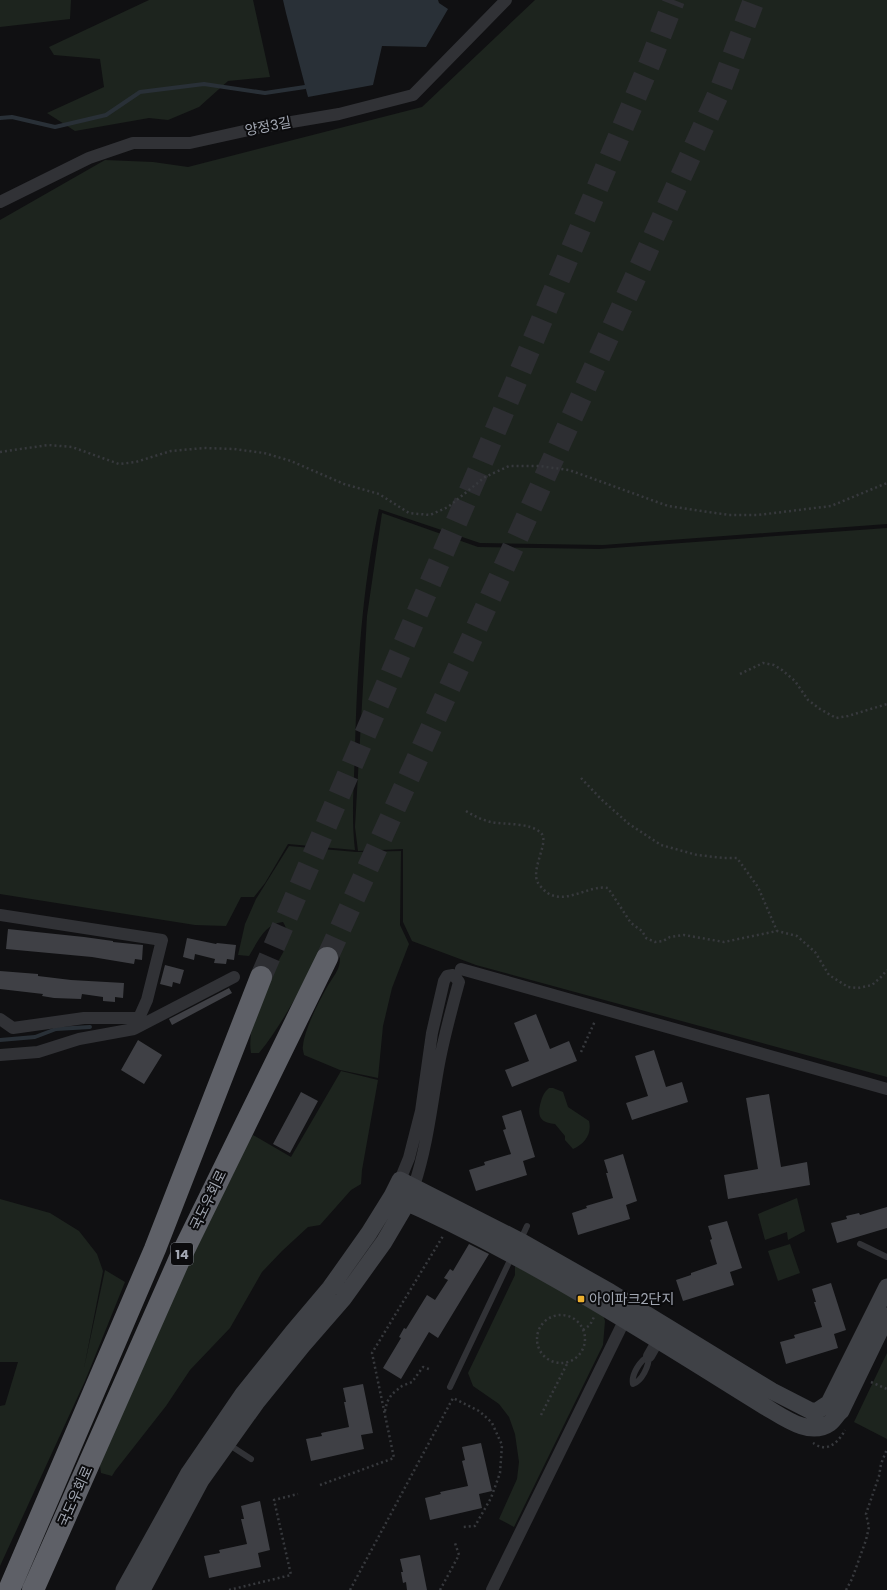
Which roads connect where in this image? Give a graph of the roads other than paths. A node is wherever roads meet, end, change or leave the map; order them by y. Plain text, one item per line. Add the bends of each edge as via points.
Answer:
1 (506, 0) edge
2 (0, 202) edge
3 (0, 915) edge
4 (327, 958) tunnel mouth
5 (461, 969) dead end
6 (234, 977) dead end
7 (261, 977) tunnel mouth
8 (0, 1019) edge
9 (136, 1023) junction
10 (0, 1055) edge
11 (887, 1089) edge
12 (407, 1183) junction
13 (400, 1200) junction
14 (436, 1215) junction
15 (390, 1232) junction
16 (520, 1241) junction
17 (860, 1244) dead end
18 (887, 1257) edge
19 (887, 1287) edge
20 (628, 1312) junction
21 (887, 1316) edge
22 (662, 1333) junction
23 (649, 1356) dead end
24 (450, 1387) dead end
25 (221, 1440) junction
26 (250, 1459) dead end
27 (9, 1590) edge
28 (33, 1590) edge
29 (124, 1590) edge
30 (142, 1590) edge
31 (492, 1590) edge

1 - 2 street, 양정3길 via 413,95 339,114 190,143 133,143 89,158
3 - 9 street via 162,940 147,1000
4 - 28 highway, 국도우회로 / 14 via 180,1258
5 - 11 street
6 - 9 street
7 - 27 highway, 국도우회로 / 14 via 155,1248
8 - 9 street via 13,1028 84,1018
9 - 10 street via 38,1052
12 - 12 street via 422,1163 445,1034 458,982 453,975 447,976 444,981 432,1033 421,1111 409,1158
12 - 13 street
12 - 16 street
13 - 14 street
13 - 15 street
13 - 25 street via 369,1233 330,1288 243,1394
14 - 15 street via 407,1218
14 - 16 street
15 - 25 street via 343,1299 256,1403
16 - 20 street
16 - 24 lane
17 - 18 lane
19 - 22 street via 829,1403 817,1411 805,1409
20 - 22 street
20 - 31 street
21 - 22 street via 840,1411 830,1423 818,1427 805,1427 790,1421
22 - 23 street
25 - 26 lane
25 - 29 street via 189,1473
25 - 30 street

